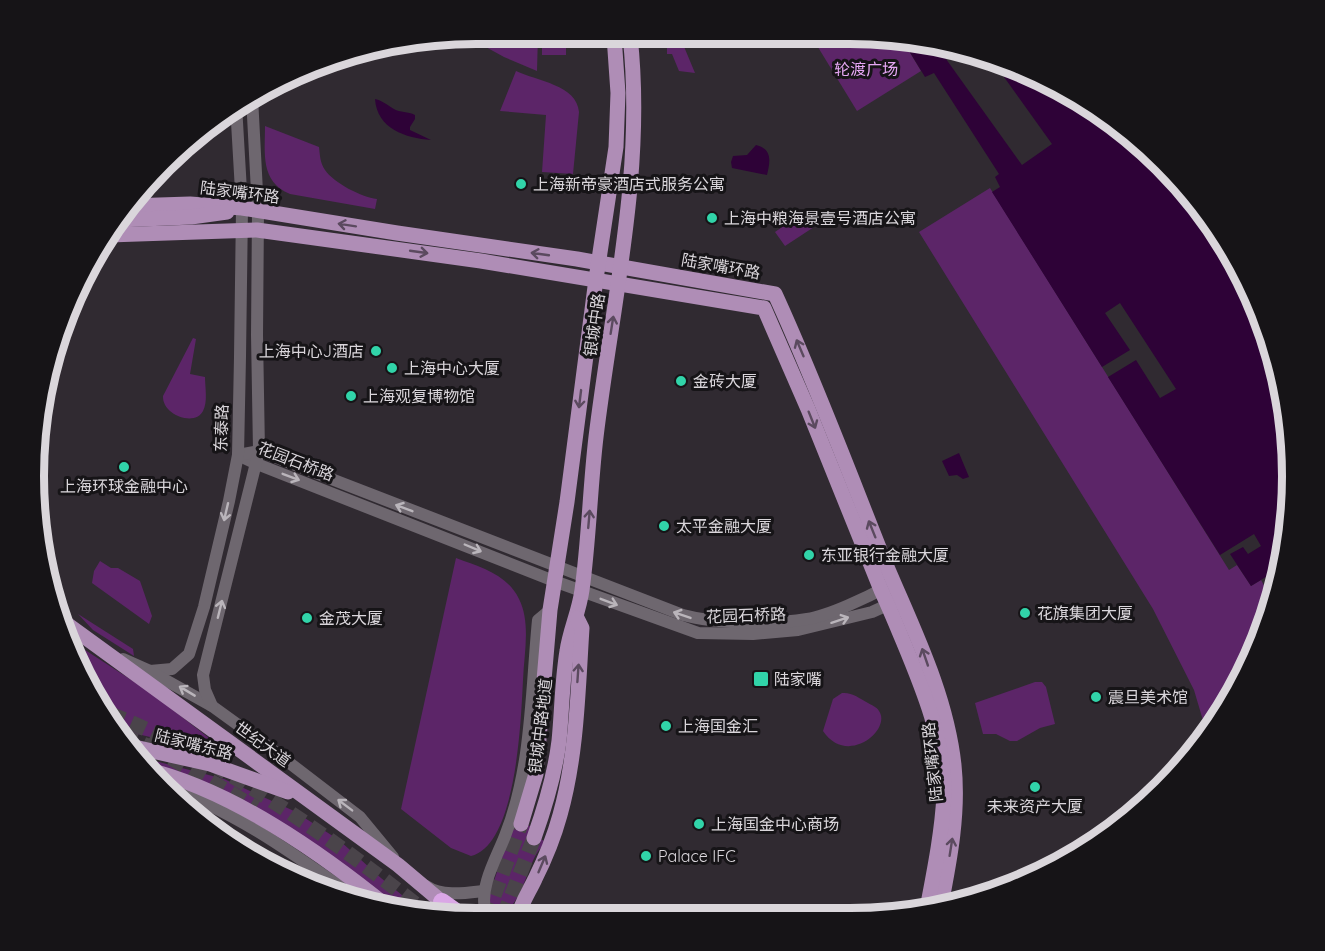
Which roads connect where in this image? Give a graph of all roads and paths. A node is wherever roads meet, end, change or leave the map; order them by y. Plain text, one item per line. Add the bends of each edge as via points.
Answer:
1 (615, 44) edge
2 (631, 44) edge
3 (252, 105) edge
4 (237, 115) edge
5 (139, 206) edge
6 (242, 208) junction
7 (258, 211) junction
8 (128, 220) edge
9 (240, 229) junction
10 (256, 230) junction
11 (116, 235) edge
12 (598, 262) junction
13 (620, 266) junction
14 (596, 279) junction
15 (617, 282) junction
16 (259, 451) junction
17 (238, 455) junction
18 (257, 464) junction
19 (557, 565) junction
20 (584, 576) junction
21 (555, 581) junction
22 (887, 587) junction
23 (582, 592) junction
24 (895, 602) junction
25 (550, 610) junction
26 (577, 618) junction
27 (71, 627) edge
28 (105, 652) junction
29 (149, 671) junction
30 (212, 706) junction
31 (142, 749) tunnel mouth
32 (164, 775) edge
33 (293, 794) junction
34 (188, 798) edge
35 (316, 805) junction
36 (521, 824) tunnel mouth
37 (534, 838) tunnel mouth
38 (398, 865) junction
39 (339, 886) edge
40 (483, 891) junction
41 (372, 895) edge
42 (942, 897) edge
43 (928, 900) edge
44 (442, 902) joint
45 (444, 907) edge
46 (449, 907) edge
47 (485, 908) edge
48 (521, 908) edge

1 - 12 main road, 银城中路 via 618,120
2 - 13 main road, 银城中路 via 635,115
3 - 7 street
4 - 6 street, 东泰路
5 - 6 main road, 陆家嘴环路
6 - 7 main road, 陆家嘴环路
6 - 8 main road via 199,217
6 - 9 street, 东泰路
7 - 10 street
12 -> 7 main road, 陆家嘴环路
9 - 10 main road, 陆家嘴环路
9 - 11 main road, 陆家嘴环路
9 - 17 street, 东泰路
10 -> 14 main road, 陆家嘴环路
10 - 16 street
12 - 13 main road, 陆家嘴环路
12 - 14 main road, 银城中路
13 - 15 main road, 银城中路
22 -> 13 main road, 陆家嘴环路 via 800,347 775,294
14 - 15 main road, 陆家嘴环路
14 -> 19 main road, 银城中路
20 -> 15 main road, 银城中路 via 596,438
15 -> 22 main road, 陆家嘴环路 via 764,308
16 - 17 street, 花园石桥路
16 - 18 street
19 -> 16 street, 花园石桥路
17 - 18 street, 花园石桥路
17 -> 29 street, 东泰路 via 194,642 189,654 172,669
18 -> 21 street, 花园石桥路
30 -> 18 street via 203,675
19 - 20 street, 花园石桥路
19 - 21 main road, 银城中路
22 -> 20 street, 花园石桥路 via 808,619 712,621 683,615
20 - 23 main road, 银城中路
21 - 23 street, 花园石桥路
21 - 25 main road, 银城中路
22 - 24 main road, 陆家嘴环路
23 -> 24 street, 花园石桥路 via 698,633 798,630
23 - 26 main road, 银城中路
42 -> 24 main road, 陆家嘴环路 via 954,824 954,765 945,714 920,643
24 - 43 main road, 陆家嘴环路 via 932,718 941,766 944,793
25 - 36 main road, 银城中路地道 via 536,774
25 - 40 street via 538,620 520,789
26 - 37 main road, 银城中路地道 via 566,652 553,774
48 -> 26 main road via 550,847 567,785 582,628
27 - 28 main road, 世纪大道
28 - 29 street
28 - 35 main road, 世纪大道
30 -> 29 street
38 -> 30 street via 360,817
31 - 33 main road, 陆家嘴东路 via 210,764
32 - 41 main road via 208,792 283,831
33 - 35 main road, 陆家嘴东路
33 - 45 main road
34 - 39 street via 244,822
35 - 38 main road, 世纪大道
38 - 40 street via 431,889 454,893
38 - 44 main road, 世纪大道
40 - 47 street
44 - 46 highway

